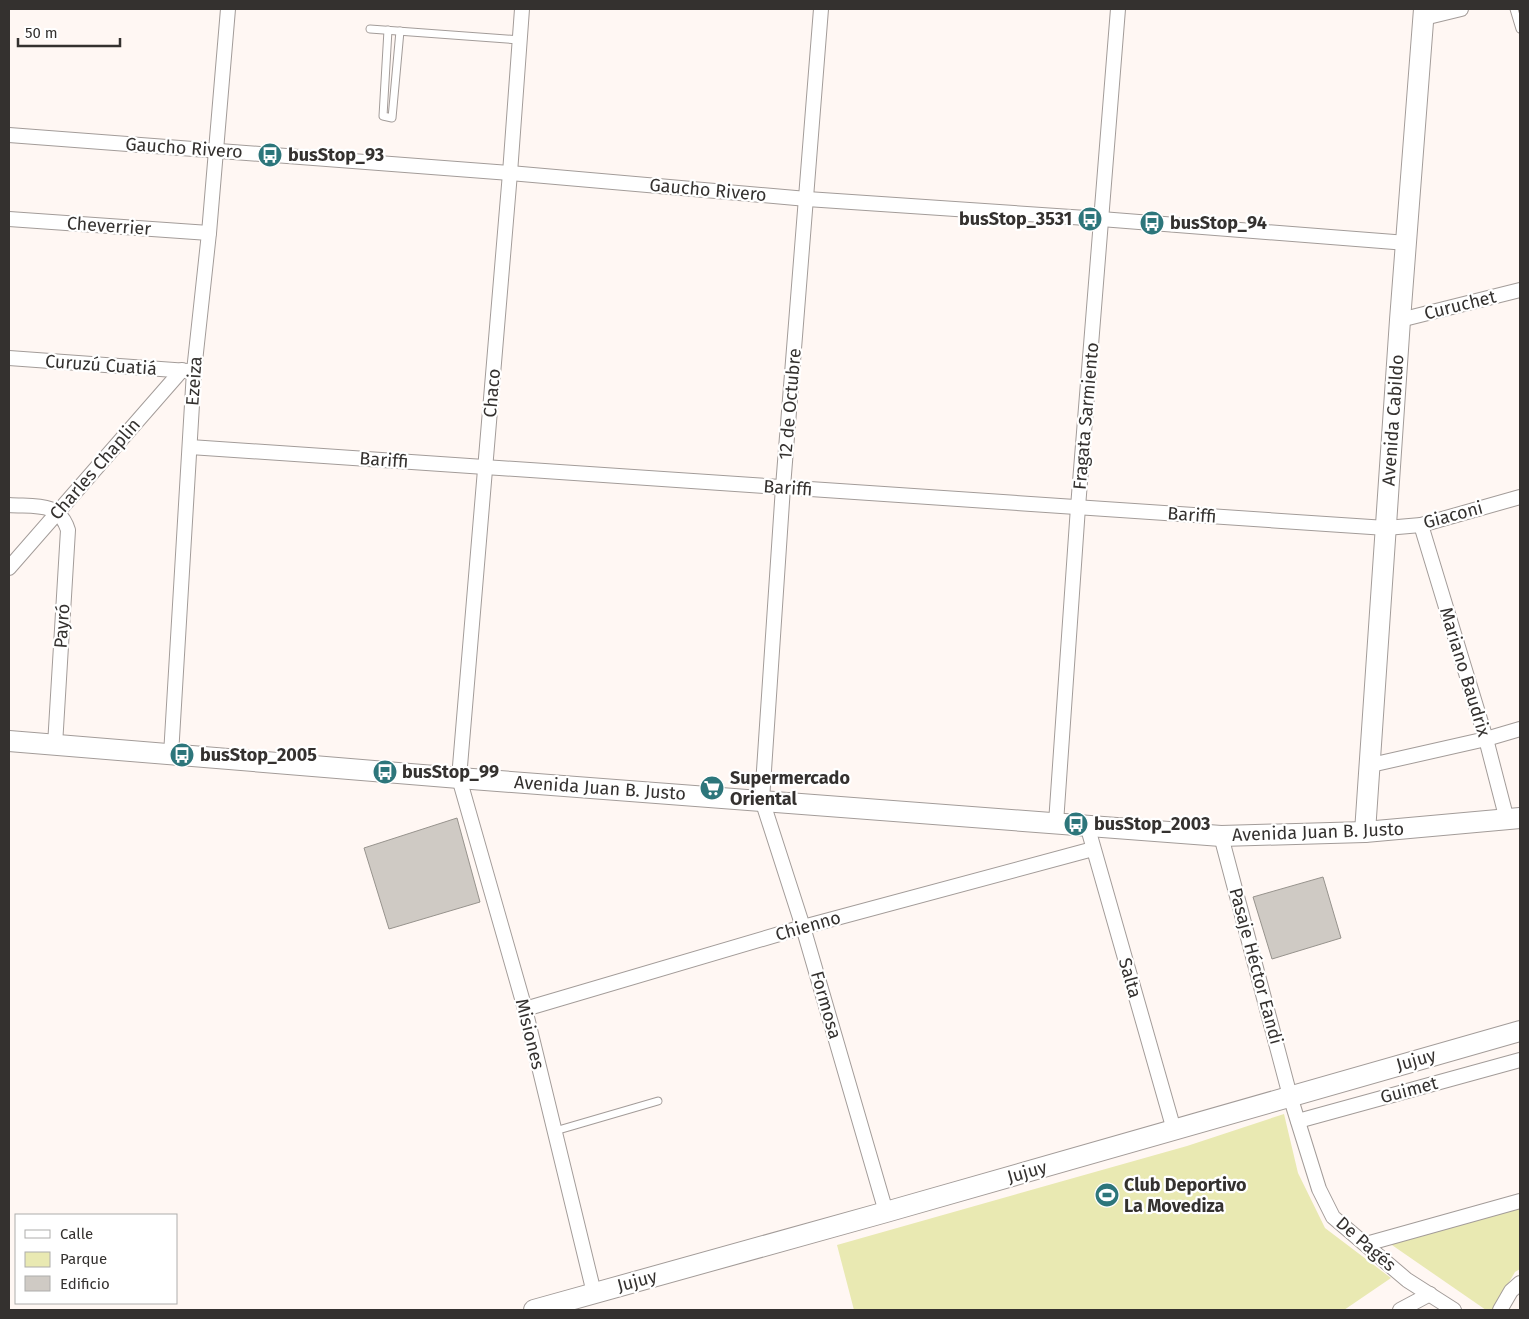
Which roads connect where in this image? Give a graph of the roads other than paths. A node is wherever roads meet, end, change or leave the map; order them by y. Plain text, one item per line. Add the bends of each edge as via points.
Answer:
1 (228, 9) edge
2 (522, 9) edge
3 (821, 9) edge
4 (1118, 9) edge
5 (1460, 9) edge
6 (1514, 9) edge
7 (1424, 14) edge
8 (370, 29) dead end
9 (1520, 29) edge
10 (388, 30) junction
11 (400, 31) junction
12 (520, 40) junction
13 (9, 134) edge
14 (216, 151) junction
15 (510, 173) junction
16 (807, 199) junction
17 (9, 219) edge
18 (1101, 219) junction
19 (209, 233) junction
20 (1407, 243) junction
21 (1520, 290) edge
22 (1400, 320) junction
23 (9, 358) edge
24 (188, 371) junction
25 (190, 447) junction
26 (486, 467) junction
27 (783, 487) junction
28 (1520, 497) edge
29 (9, 505) edge
30 (1078, 507) junction
31 (57, 511) junction
32 (1421, 525) junction
33 (1386, 528) junction
34 (9, 568) edge
35 (1520, 728) edge
36 (1486, 739) junction
37 (9, 741) edge
38 (54, 745) junction
39 (171, 754) junction
40 (1370, 765) junction
41 (459, 778) junction
42 (762, 800) junction
43 (1514, 819) edge
44 (1056, 823) junction
45 (1087, 825) junction
46 (1366, 832) junction
47 (1221, 836) junction
48 (1093, 849) junction
49 (803, 927) junction
50 (525, 1009) junction
51 (1520, 1031) edge
52 (1520, 1060) edge
53 (1290, 1096) junction
54 (658, 1101) dead end
55 (1298, 1120) junction
56 (1174, 1130) junction
57 (554, 1131) junction
58 (1520, 1201) edge
59 (886, 1212) junction
60 (1366, 1244) junction
61 (1520, 1283) edge
62 (594, 1293) junction
63 (1430, 1294) junction
64 (534, 1310) edge
65 (1400, 1310) edge
66 (1454, 1310) edge
67 (1500, 1310) edge

1 - 14 street, Ezeiza
2 - 12 street, Chaco
3 - 16 street, 12 de Octubre
4 - 18 street, Fragata Sarmiento
5 - 7 street
6 - 9 lane
7 - 20 street, Avenida Cabildo
8 - 10 lane
10 - 11 lane
10 - 11 lane via 382,116 392,118
11 - 12 lane
12 - 15 street, Chaco
13 - 14 street, Gaucho Rivero
14 - 15 street, Gaucho Rivero
14 - 19 street, Ezeiza
15 - 16 street, Gaucho Rivero
15 - 26 street, Chaco
16 - 18 street, Gaucho Rivero
16 - 27 street, 12 de Octubre
17 - 19 street, Cheverrier
18 - 20 street, Gaucho Rivero
18 - 30 street, Fragata Sarmiento
19 - 24 street, Ezeiza
20 - 22 street, Avenida Cabildo
21 - 22 street, Curuchet
22 - 33 street, Avenida Cabildo
23 - 24 street, Curuzú Cuatiá
24 - 25 street, Ezeiza
24 - 31 street, Charles Chaplin
25 - 26 street, Bariffi
25 - 39 street, Ezeiza
26 - 27 street, Bariffi
26 - 41 street, Chaco
27 - 30 street, Bariffi
27 - 42 street, 12 de Octubre
28 - 32 street, Giaconi
29 - 31 street
30 - 33 street, Bariffi
30 - 44 street, Fragata Sarmiento
31 - 34 street, Charles Chaplin
31 - 38 street, Payró via 68,530
32 - 33 street, Giaconi
32 - 36 street, Mariano Baudrix
33 - 40 street, Avenida Cabildo
35 - 36 street
36 - 40 street
36 - 43 street, Mariano Baudrix
37 - 38 street, Avenida Juan B. Justo
38 - 39 street, Avenida Juan B. Justo
39 - 41 street, Avenida Juan B. Justo
40 - 46 street, Avenida Cabildo
41 - 42 street, Avenida Juan B. Justo
41 - 50 street, Misiones
42 - 44 street, Avenida Juan B. Justo
42 - 49 street, Formosa
43 - 46 street, Avenida Juan B. Justo
44 - 45 street, Avenida Juan B. Justo
45 - 47 street, Avenida Juan B. Justo
45 - 48 street, Salta
46 - 47 street, Avenida Juan B. Justo
47 - 53 street, Pasaje Héctor Eandi
48 - 49 street, Chienno
48 - 56 street, Salta
49 - 50 street, Chienno
49 - 59 street, Formosa
50 - 57 street, Misiones
51 - 53 street, Jujuy
52 - 55 street, Guimet
53 - 55 street, De Pagés
53 - 56 street, Jujuy
54 - 57 lane
55 - 60 street, De Pagés via 1319,1189 1333,1217
56 - 59 street, Jujuy
57 - 62 street, Misiones
58 - 60 street
59 - 62 street, Jujuy
60 - 63 street, De Pagés via 1408,1280
61 - 67 street
62 - 64 street, Jujuy
63 - 65 street
63 - 66 street, De Pagés

